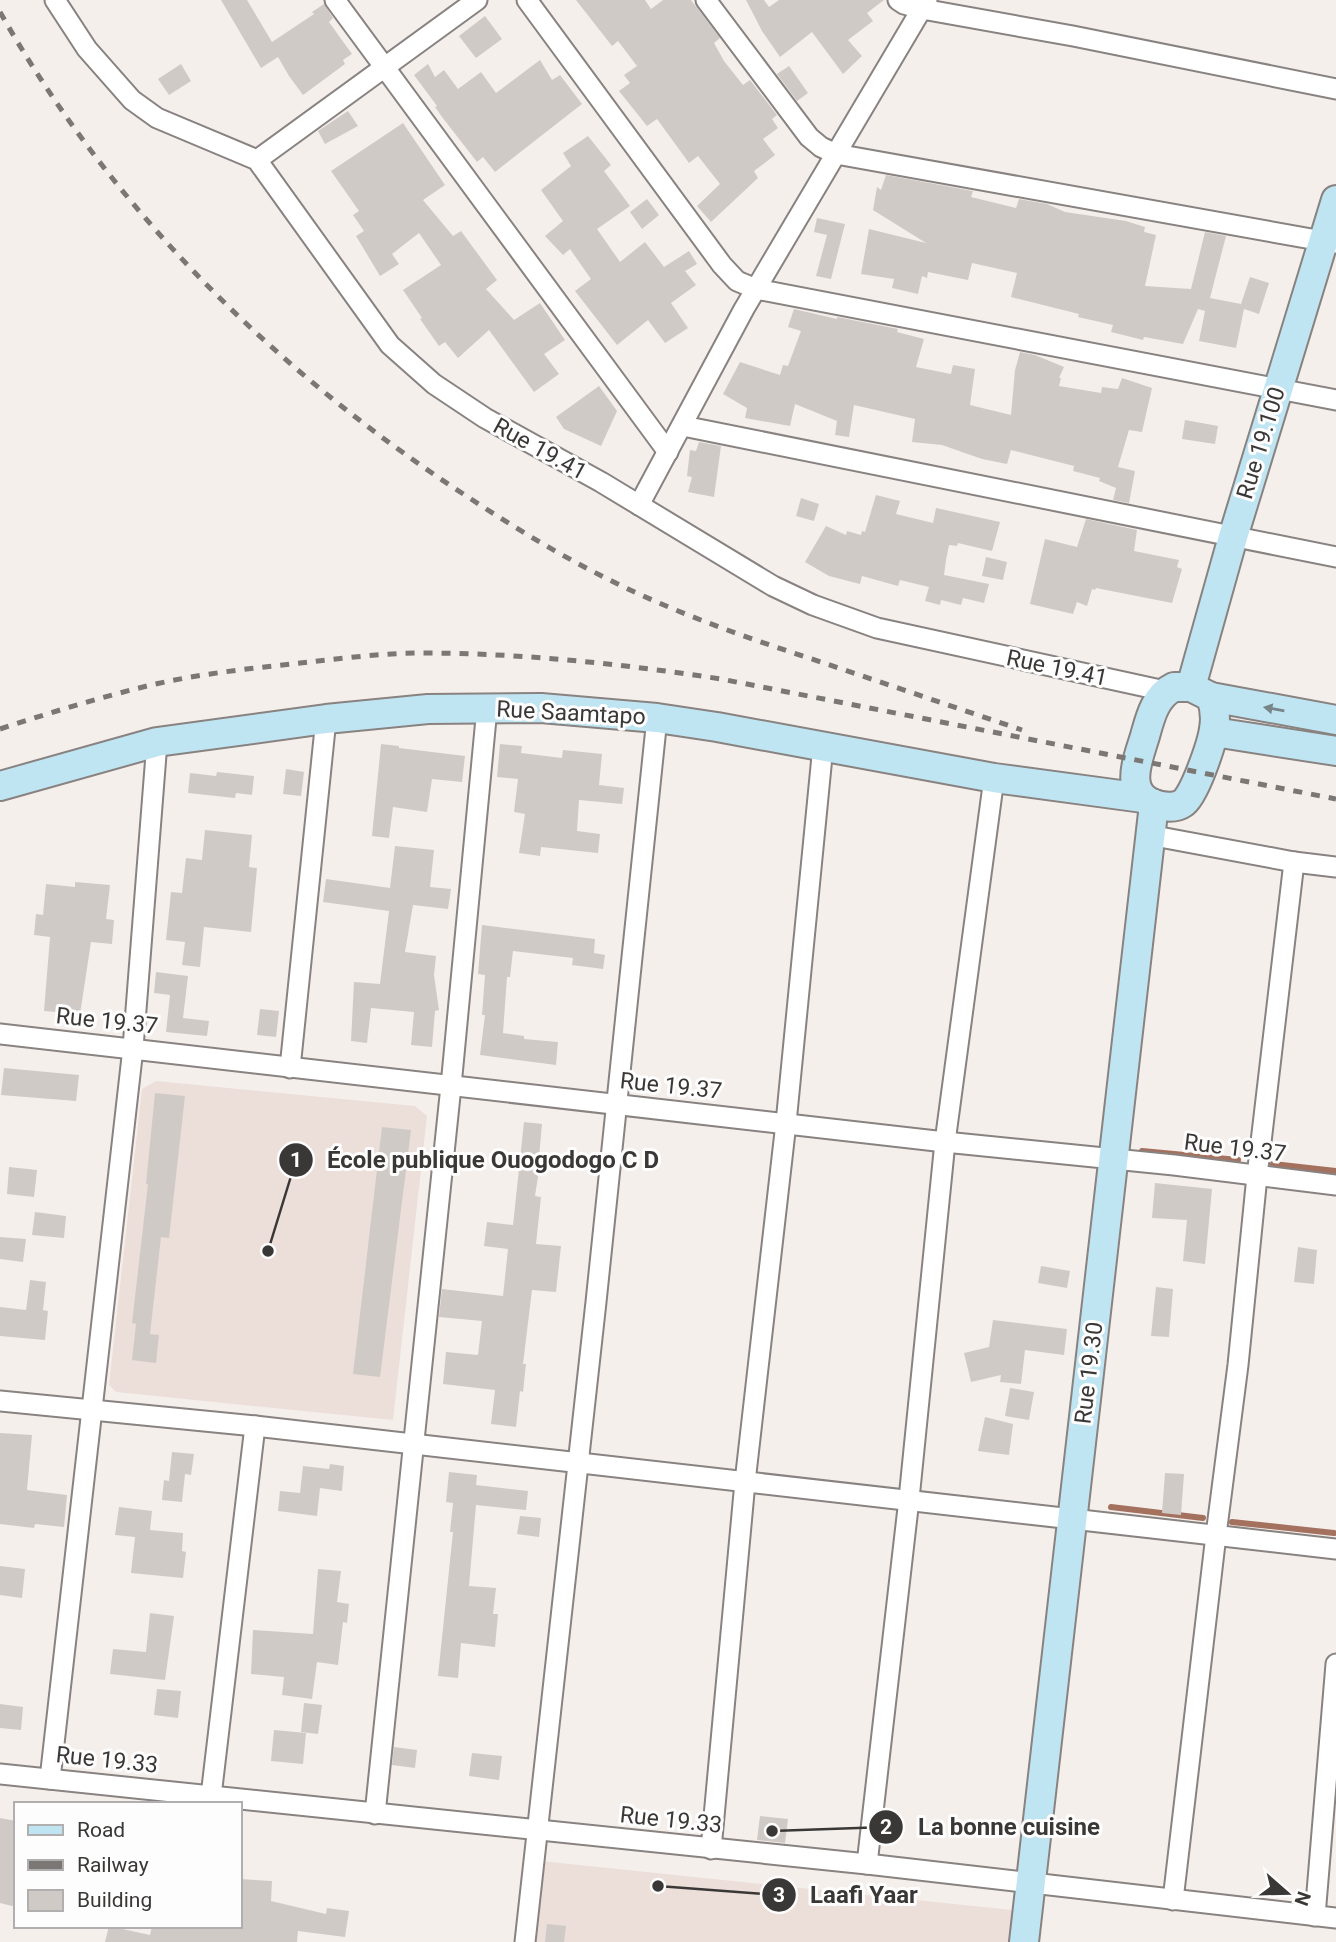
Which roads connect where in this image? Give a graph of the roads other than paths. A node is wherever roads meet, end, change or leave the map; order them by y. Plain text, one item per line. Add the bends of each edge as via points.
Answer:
1 (55, 0) edge
2 (335, 0) edge
3 (477, 0) edge
4 (527, 0) edge
5 (706, 0) edge
6 (898, 0) edge
7 (925, 5) edge
8 (384, 69) junction
9 (1336, 89) edge
10 (836, 154) junction
11 (257, 160) junction
12 (1336, 200) edge
13 (1330, 242) edge
14 (756, 289) junction
15 (1278, 389) junction
16 (1336, 400) edge
17 (682, 426) junction
18 (668, 452) junction
19 (639, 505) junction
20 (1233, 537) junction
21 (1336, 556) edge
22 (1189, 692) junction
23 (487, 708) junction
24 (657, 718) junction
25 (326, 719) junction
26 (1336, 720) edge
27 (1214, 732) junction
28 (157, 743) junction
29 (823, 746) junction
30 (1336, 751) edge
31 (994, 778) junction
32 (0, 786) edge
33 (1149, 801) junction
34 (1149, 835) junction
35 (1294, 862) junction
36 (1336, 867) edge
37 (0, 1034) edge
38 (132, 1048) junction
39 (290, 1068) junction
40 (451, 1086) junction
41 (617, 1104) junction
42 (786, 1124) junction
43 (945, 1142) junction
44 (1114, 1160) junction
45 (1257, 1176) junction
46 (1336, 1185) edge
47 (0, 1401) edge
48 (91, 1408) junction
49 (255, 1426) junction
50 (414, 1444) junction
51 (578, 1463) junction
52 (746, 1482) junction
53 (909, 1499) junction
54 (1072, 1519) junction
55 (1216, 1535) junction
56 (1336, 1549) edge
57 (1336, 1664) edge
58 (0, 1774) edge
59 (50, 1779) junction
60 (211, 1796) junction
61 (375, 1814) junction
62 (538, 1831) junction
63 (711, 1849) junction
64 (867, 1864) junction
65 (1030, 1884) junction
66 (1173, 1900) junction
67 (1315, 1916) junction
68 (1336, 1918) edge
69 (525, 1942) edge
70 (1024, 1942) edge

1 - 11 street via 88,49 132,100 157,118
2 - 8 street
3 - 8 street
4 - 14 street via 722,265 737,281
5 - 10 street via 809,137
6 - 7 street
7 - 9 street
7 - 10 street
8 - 11 street
8 - 18 street
10 - 13 street
10 - 14 street
11 - 19 street, Rue 19.41 via 390,345 434,384 485,418
12 - 13 main road, Rue 19.100
13 - 15 main road, Rue 19.100
14 - 15 street
14 - 17 street
15 - 16 street
15 - 20 main road, Rue 19.100
17 - 18 street
17 - 20 street
18 - 19 street
19 - 22 street, Rue 19.41 via 773,586 877,628
20 - 21 street
20 - 22 main road, Rue 19.100
26 -> 22 main road, Rue 19.41
22 - 27 main road via 1215,707
22 - 33 main road via 1153,709 1134,782 1136,791
23 - 24 main road, Rue Saamtapo
23 - 25 main road, Rue Saamtapo
23 - 40 street
24 - 29 main road, Rue Saamtapo
24 - 41 street
25 - 28 main road, Rue Saamtapo
25 - 39 street
27 - 30 main road
27 - 33 main road, Rue Saamtapo via 1186,802 1176,806
28 - 32 main road, Rue Saamtapo
28 - 38 street
29 - 31 main road, Rue Saamtapo
29 - 42 street
31 - 33 main road, Rue Saamtapo
31 - 43 street
33 - 34 main road, Rue 19.30
34 - 35 street
34 - 44 main road, Rue 19.30
35 - 36 street
35 - 45 street
37 - 38 street, Rue 19.37
38 - 39 street, Rue 19.37
38 - 48 street
39 - 40 street, Rue 19.37
40 - 41 street, Rue 19.37
40 - 50 street
41 - 42 street, Rue 19.37
41 - 51 street
42 - 43 street, Rue 19.37
42 - 52 street
43 - 44 street, Rue 19.37
43 - 53 street
44 - 45 street, Rue 19.37
44 - 54 main road, Rue 19.30
45 - 46 street, Rue 19.37
45 - 55 street
47 - 48 street
48 - 49 street
48 - 59 street
49 - 50 street
49 - 60 street
50 - 51 street
50 - 61 street
51 - 52 street
51 - 62 street
52 - 53 street
52 - 63 street
53 - 54 street
53 - 64 street
54 - 55 street
54 - 65 main road, Rue 19.30
55 - 56 street
55 - 66 street
57 - 67 street
58 - 59 street, Rue 19.33
59 - 60 street, Rue 19.33
60 - 61 street, Rue 19.33
61 - 62 street, Rue 19.33
62 - 63 street, Rue 19.33
62 - 69 street
63 - 64 street, Rue 19.33
64 - 65 street, Rue 19.33
65 - 66 street, Rue 19.33
65 - 70 main road, Rue 19.30
66 - 67 street, Rue 19.33
67 - 68 street, Rue 19.33

